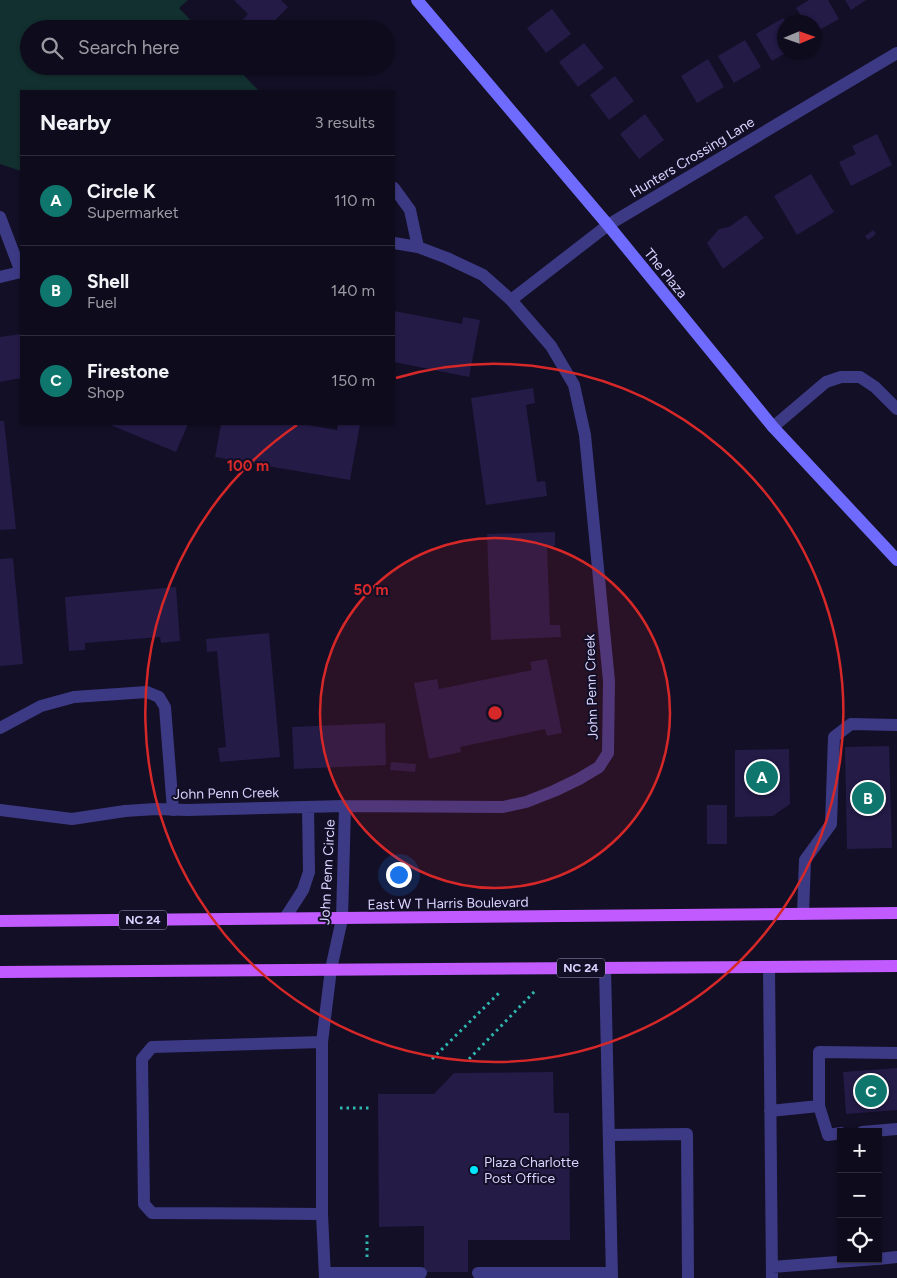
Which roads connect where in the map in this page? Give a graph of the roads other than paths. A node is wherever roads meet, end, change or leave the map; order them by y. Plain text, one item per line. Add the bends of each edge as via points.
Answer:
1 (417, 0) edge
2 (897, 53) edge
3 (395, 189) edge
4 (0, 217) edge
5 (608, 225) junction
6 (395, 243) edge
7 (418, 247) junction
8 (20, 269) edge
9 (20, 272) edge
10 (0, 277) edge
11 (510, 300) junction
12 (897, 409) edge
13 (773, 427) junction
14 (897, 560) edge
15 (897, 725) edge
16 (0, 728) edge
17 (345, 806) junction
18 (308, 807) junction
19 (0, 810) edge
20 (173, 810) junction
21 (897, 913) edge
22 (803, 914) junction
23 (286, 918) junction
24 (342, 919) junction
25 (0, 921) edge
26 (897, 966) edge
27 (769, 967) junction
28 (605, 968) junction
29 (331, 969) junction
30 (0, 972) edge
31 (322, 1042) junction
32 (897, 1052) edge
33 (819, 1106) junction
34 (770, 1111) junction
35 (897, 1129) edge
36 (882, 1130) edge
37 (609, 1134) junction
38 (837, 1134) edge
39 (322, 1214) junction
40 (897, 1258) edge
41 (882, 1259) edge
42 (847, 1263) edge
43 (421, 1273) dead end
44 (478, 1273) dead end
45 (772, 1273) edge
46 (612, 1275) edge
47 (325, 1276) edge
48 (688, 1278) edge

1 - 5 main road, The Plaza
2 - 5 street, Hunters Crossing Lane
3 - 7 street via 410,210
4 - 8 street
5 - 11 street, Hunters Crossing Lane
5 - 13 main road, The Plaza
6 - 7 street, John Penn Creek
7 - 11 street, John Penn Creek via 482,275
9 - 10 street
11 - 17 street, John Penn Creek via 551,346 574,385 578,402 585,435 609,681 608,752 599,766 579,779 526,802 503,807
12 - 13 street via 860,377 841,377 826,382
13 - 14 main road, The Plaza
15 - 22 street via 851,724 834,737 830,824 806,860
16 - 20 street via 41,706 74,697 147,692 160,697 165,707
17 - 18 street, John Penn Creek
17 - 24 street, John Penn Circle
18 - 20 street, John Penn Creek
18 - 23 street, John Penn Circle via 309,872 303,890
19 - 20 street, John Penn Creek via 72,819 125,811
21 - 22 main road, East W T Harris Boulevard / NC 24
22 - 24 main road, East W T Harris Boulevard / NC 24
23 - 24 main road, East W T Harris Boulevard / NC 24
23 - 25 main road, East W T Harris Boulevard / NC 24
24 - 29 street, John Penn Circle
26 - 27 main road, NC 24
27 - 28 main road, NC 24
27 - 34 street
28 - 29 main road, NC 24
28 - 37 street
29 - 30 main road, NC 24
29 - 31 street, John Penn Circle
31 - 39 street, John Penn Circle
31 - 39 street via 152,1047 142,1059 144,1204 152,1212
32 - 33 street via 819,1052
33 - 34 street
33 - 38 street via 828,1134
34 - 45 street
35 - 36 street
37 - 46 street
37 - 48 street via 687,1134
39 - 47 street, John Penn Circle
40 - 41 street
42 - 45 street
43 - 47 street
44 - 46 street

